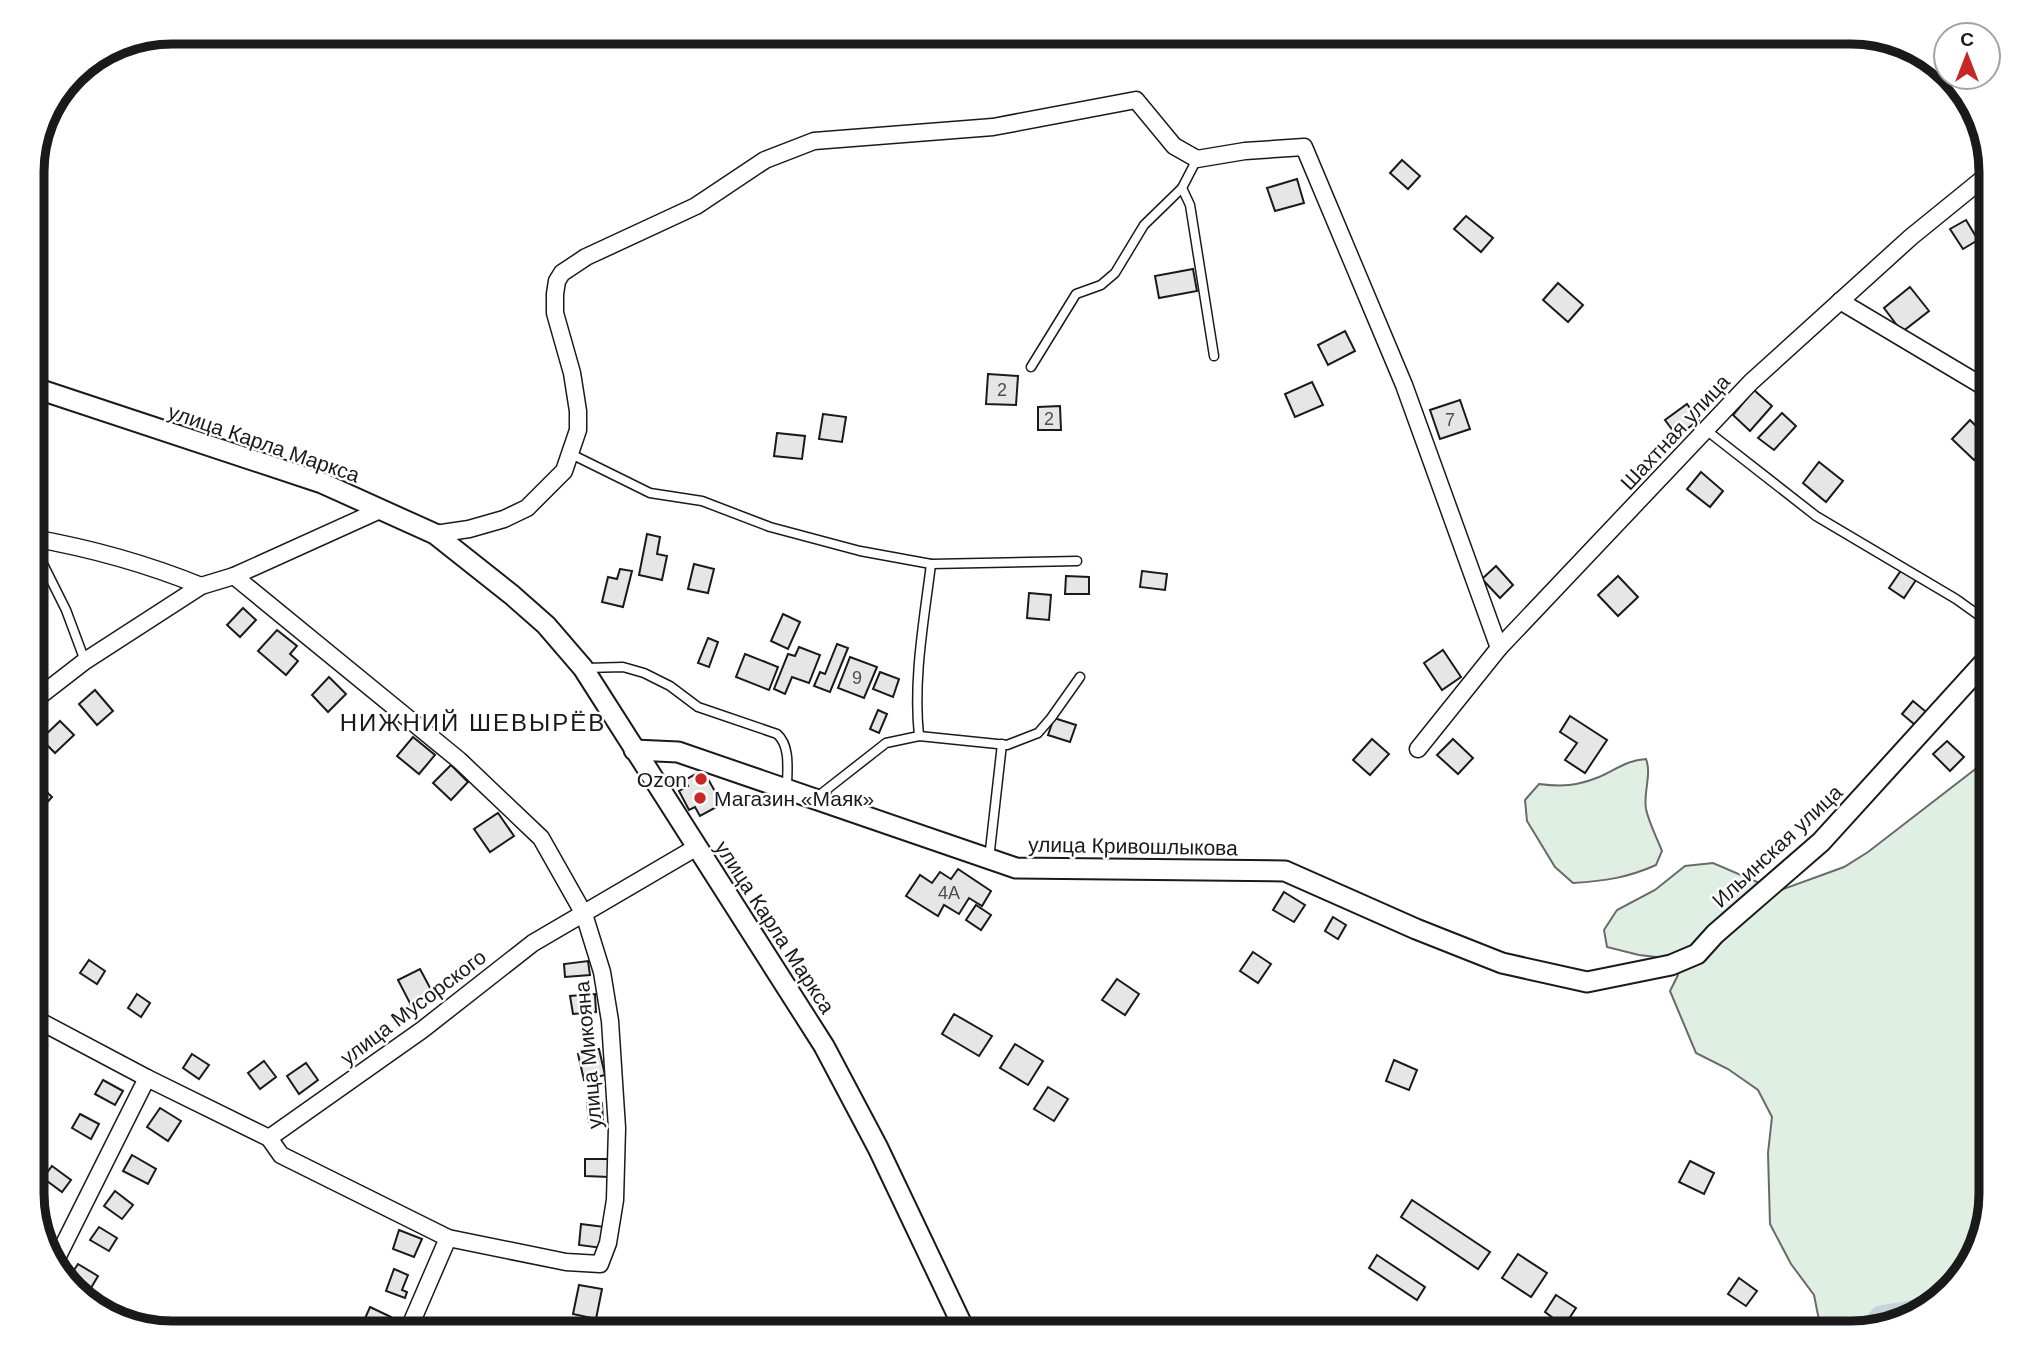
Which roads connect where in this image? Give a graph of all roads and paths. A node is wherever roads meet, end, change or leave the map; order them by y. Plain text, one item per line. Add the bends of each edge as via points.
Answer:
1 (1197, 159) junction
2 (1979, 182) edge
3 (1182, 188) junction
4 (1840, 301) junction
5 (1214, 356) dead end
6 (1031, 367) dead end
7 (1979, 383) edge
8 (44, 391) edge
9 (1706, 430) junction
10 (571, 454) junction
11 (380, 510) junction
12 (435, 534) junction
13 (44, 542) edge
14 (1077, 561) dead end
15 (931, 564) junction
16 (44, 565) edge
17 (234, 576) junction
18 (201, 586) junction
19 (1979, 615) edge
20 (1499, 648) junction
21 (85, 661) junction
22 (583, 668) junction
23 (1979, 669) edge
24 (1080, 677) dead end
25 (44, 693) edge
26 (919, 736) junction
27 (1002, 744) junction
28 (1418, 749) dead end
29 (634, 750) junction
30 (787, 789) junction
31 (814, 799) junction
32 (697, 847) junction
33 (989, 859) junction
34 (584, 914) junction
35 (1587, 982) joint
36 (44, 1023) edge
37 (148, 1078) junction
38 (269, 1138) junction
39 (448, 1238) junction
40 (59, 1254) edge
41 (413, 1321) edge
42 (960, 1321) edge

1 - 3 lane
1 - 10 street via 1174,146 1136,100 993,127 814,141 765,160 696,206 562,272 555,313 578,411
1 - 20 street via 1304,147 1404,385
2 - 4 street, Шахтная улица
3 - 5 lane via 1190,205
3 - 6 lane via 1144,225 1115,273 1101,285 1076,294
4 - 7 street
4 - 9 street, Шахтная улица
8 - 11 street, улица Карла Маркса via 322,483
9 - 19 lane via 1816,516
9 - 20 street, Шахтная улица
10 - 12 street via 564,471 527,508 469,529
10 - 15 lane via 650,494 702,501 783,530
11 - 12 street, улица Карла Маркса
11 - 17 street
12 - 22 street, улица Карла Маркса via 546,625
13 - 18 street via 70,545
14 - 15 lane
15 - 26 lane via 916,679
16 - 21 lane
17 - 18 street
17 - 34 street, улица Микояна via 459,760 541,838
18 - 21 street
20 - 28 street, Шахтная улица
21 - 25 street
22 - 29 street, улица Карла Маркса
22 - 30 lane via 623,667 644,673 698,707 777,734 784,740
23 - 35 street, Ильинская улица via 1821,842 1697,954 1671,965
24 - 27 lane via 1038,733
26 - 27 lane
26 - 31 lane via 886,743
27 - 33 lane
29 - 30 street, улица Кривошлыкова via 678,752
29 - 32 street, улица Карла Маркса
30 - 31 street, улица Кривошлыкова
31 - 33 street, улица Кривошлыкова
32 - 34 street, улица Мусорского
32 - 42 street, улица Карла Маркса via 824,1046
33 - 35 street, улица Кривошлыкова via 1016,868 1285,871 1503,963
34 - 38 street, улица Мусорского via 533,943 422,1030
34 - 39 street, улица Микояна via 602,972 610,1020 617,1128 615,1200 600,1264 566,1262
36 - 37 street
37 - 38 street
37 - 40 street
38 - 39 street via 281,1155
39 - 41 street

